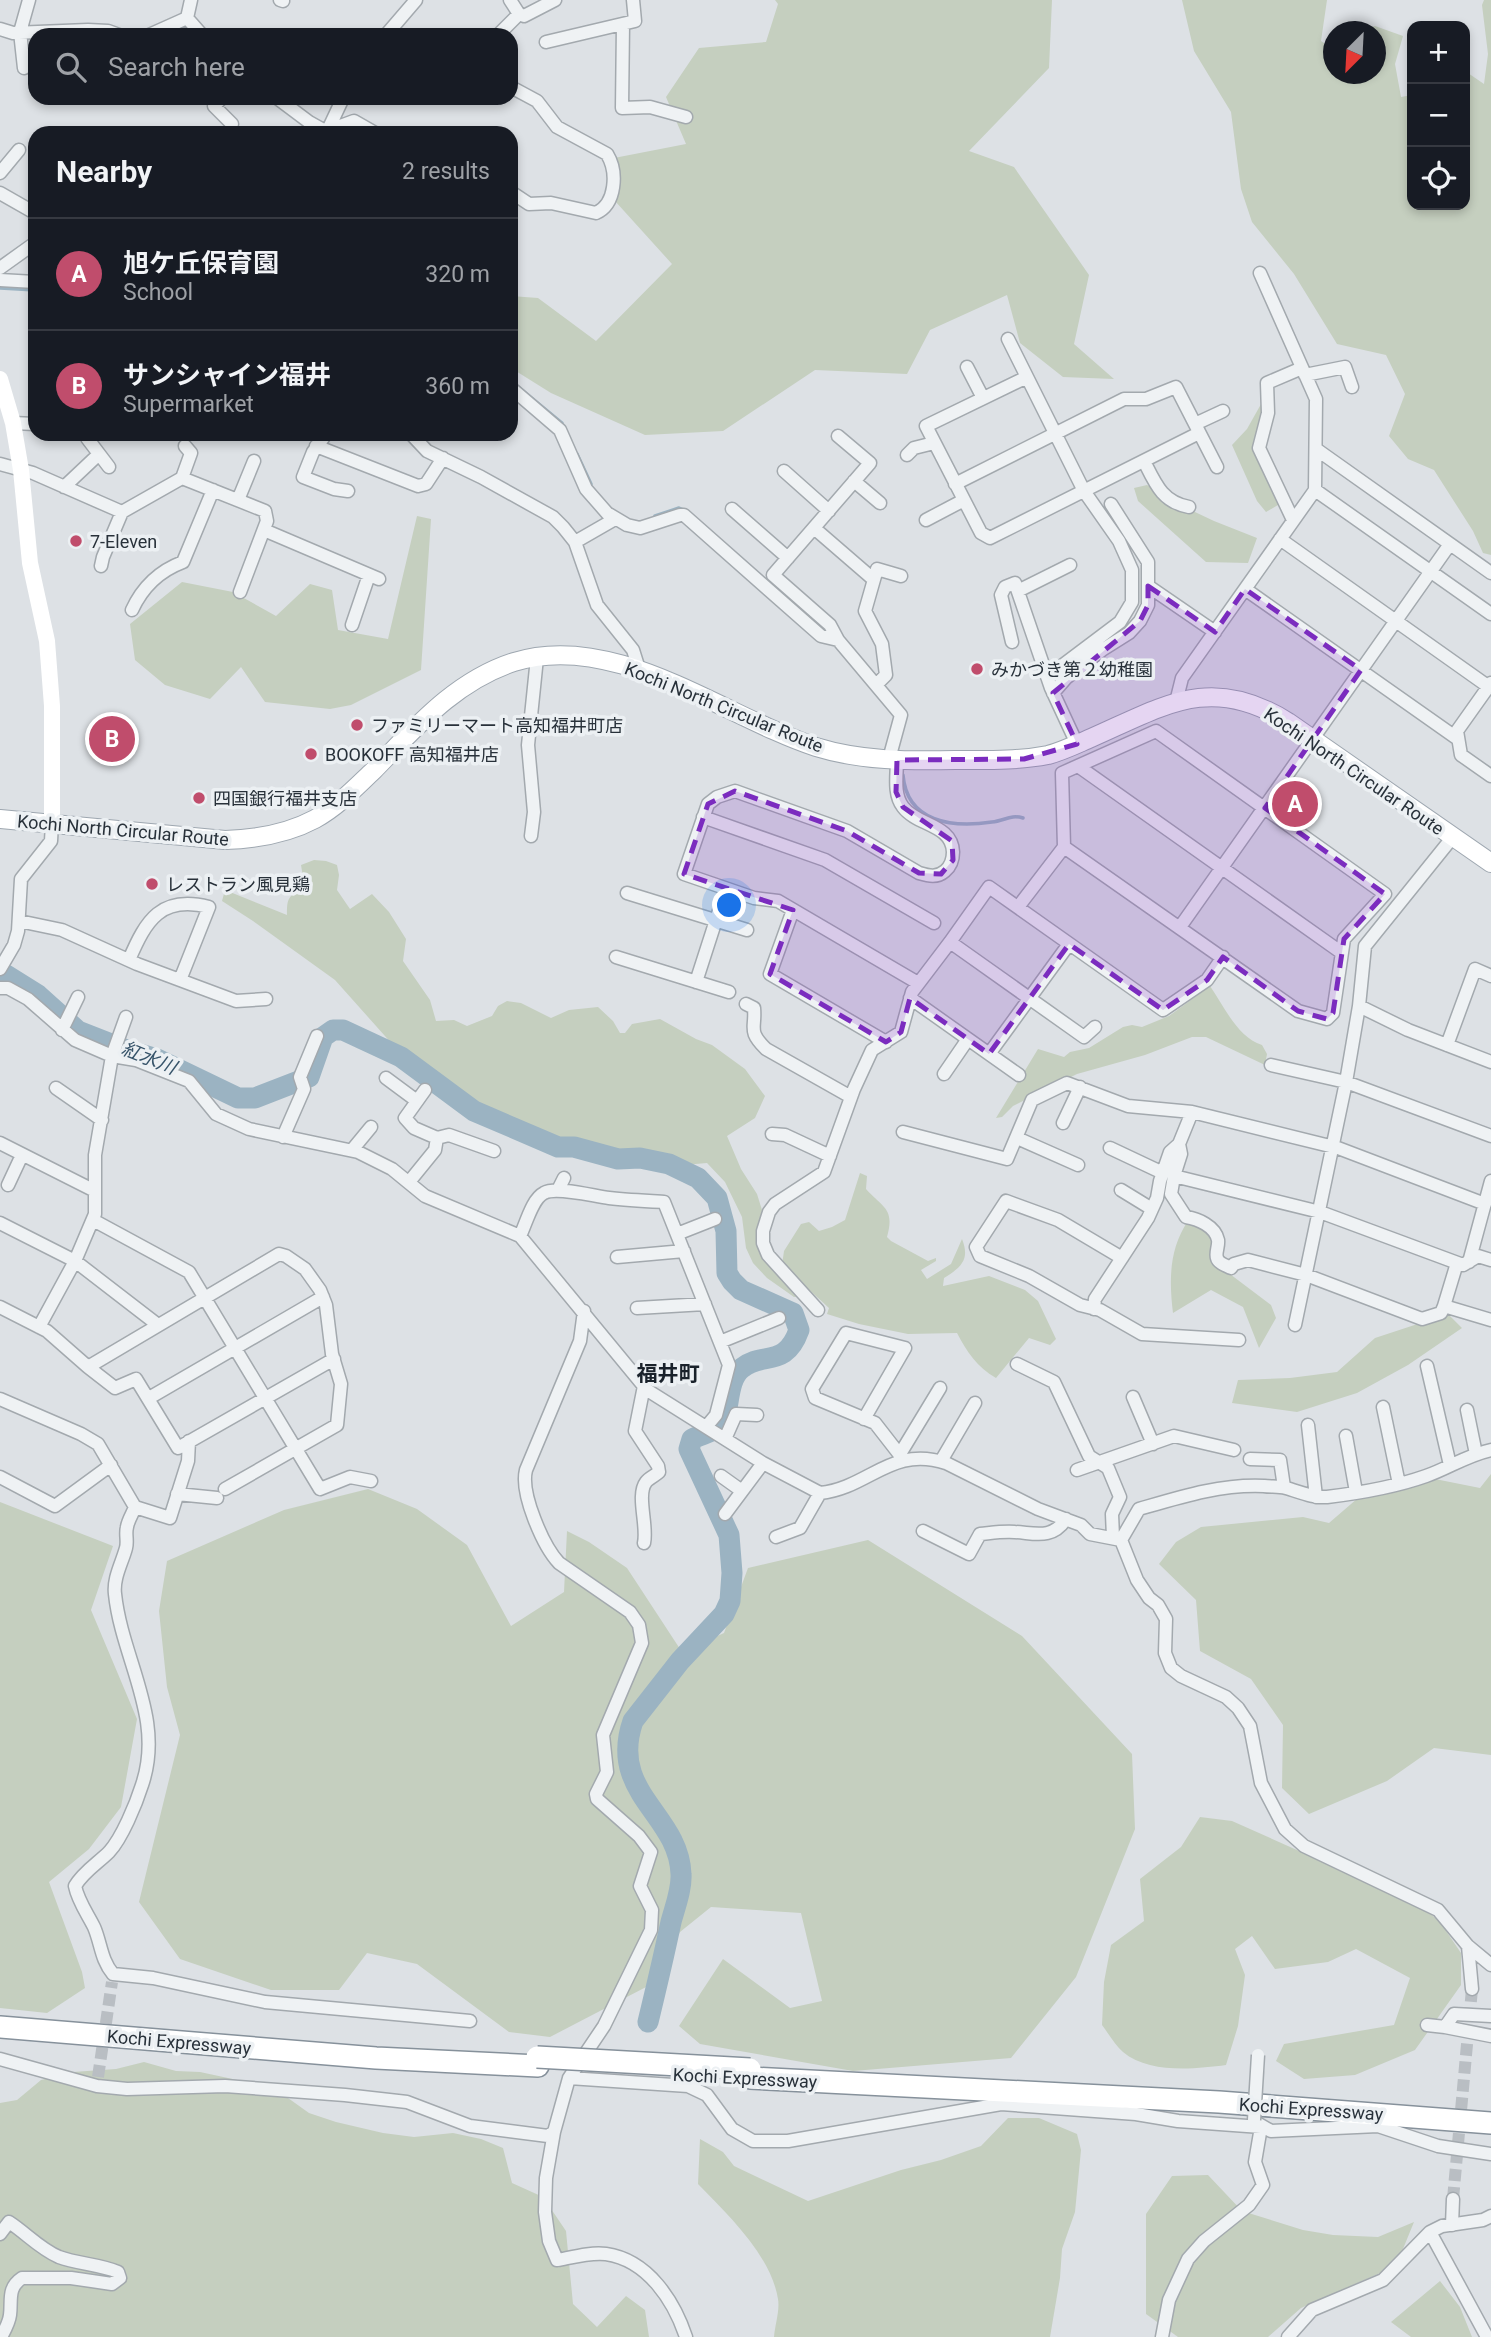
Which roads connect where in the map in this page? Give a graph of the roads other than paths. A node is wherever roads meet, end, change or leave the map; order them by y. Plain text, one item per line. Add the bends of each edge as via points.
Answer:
1 (29, 0) edge
2 (191, 0) edge
3 (416, 0) edge
4 (510, 0) edge
5 (555, 0) edge
6 (633, 0) edge
7 (519, 14) junction
8 (187, 18) junction
9 (624, 24) junction
10 (165, 28) edge
11 (196, 28) edge
12 (392, 28) edge
13 (505, 28) edge
14 (0, 29) edge
15 (20, 32) junction
16 (28, 32) edge
17 (546, 42) dead end
18 (24, 68) dead end
19 (518, 90) edge
20 (217, 105) edge
21 (286, 105) edge
22 (340, 105) edge
23 (686, 117) dead end
24 (232, 124) dead end
25 (316, 126) edge
26 (329, 126) edge
27 (341, 126) edge
28 (363, 126) edge
29 (19, 150) dead end
30 (0, 173) edge
31 (0, 193) edge
32 (518, 197) edge
33 (28, 209) edge
34 (28, 248) edge
35 (0, 268) edge
36 (1260, 273) dead end
37 (0, 280) edge
38 (28, 282) edge
39 (1008, 339) dead end
40 (967, 367) dead end
41 (1304, 372) junction
42 (1027, 377) junction
43 (0, 379) edge
44 (1352, 387) dead end
45 (518, 394) edge
46 (983, 398) junction
47 (1223, 411) dead end
48 (13, 424) junction
49 (28, 424) edge
50 (1197, 429) junction
51 (1055, 433) junction
52 (838, 436) dead end
53 (89, 441) edge
54 (321, 441) edge
55 (418, 441) edge
56 (934, 443) junction
57 (185, 446) dead end
58 (316, 446) junction
59 (1316, 449) junction
60 (99, 454) junction
61 (907, 454) dead end
62 (443, 458) junction
63 (254, 461) dead end
64 (1144, 461) junction
65 (0, 464) edge
66 (109, 467) dead end
67 (1217, 467) dead end
68 (21, 470) junction
69 (784, 471) dead end
70 (182, 478) junction
71 (854, 481) junction
72 (955, 484) junction
73 (64, 487) junction
74 (213, 490) junction
75 (1315, 490) junction
76 (348, 491) dead end
77 (1084, 491) junction
78 (238, 500) junction
79 (964, 500) junction
80 (880, 503) dead end
81 (1111, 504) dead end
82 (1189, 506) dead end
83 (732, 509) dead end
84 (829, 510) junction
85 (122, 512) junction
86 (615, 519) junction
87 (926, 520) dead end
88 (1293, 520) junction
89 (814, 528) junction
90 (264, 530) junction
91 (1280, 539) junction
92 (575, 542) junction
93 (1450, 544) junction
94 (788, 558) junction
95 (1070, 565) dead end
96 (101, 566) dead end
97 (1430, 571) junction
98 (1491, 573) edge
99 (901, 576) dead end
100 (873, 579) junction
101 (1148, 586) junction
102 (1245, 589) junction
103 (1018, 591) junction
104 (240, 592) dead end
105 (132, 610) dead end
106 (1491, 614) edge
107 (1396, 621) junction
108 (352, 625) dead end
109 (1215, 632) junction
110 (838, 640) junction
111 (1012, 642) dead end
112 (537, 658) junction
113 (639, 669) junction
114 (1361, 670) junction
115 (1047, 677) junction
116 (876, 685) junction
117 (1490, 685) edge
118 (1053, 693) junction
119 (1176, 702) junction
120 (1313, 739) junction
121 (1458, 739) junction
122 (1077, 744) junction
123 (893, 760) junction
124 (1078, 766) junction
125 (1491, 776) edge
126 (1265, 808) junction
127 (703, 817) junction
128 (0, 819) edge
129 (52, 823) junction
130 (531, 836) dead end
131 (1452, 838) junction
132 (1064, 846) junction
133 (1491, 863) edge
134 (1222, 868) junction
135 (726, 889) junction
136 (627, 894) dead end
137 (1018, 907) junction
138 (793, 910) junction
139 (19, 921) junction
140 (716, 921) junction
141 (934, 923) dead end
142 (1180, 928) junction
143 (747, 930) dead end
144 (950, 943) junction
145 (1069, 944) junction
146 (1342, 953) junction
147 (616, 957) dead end
148 (1223, 957) junction
149 (129, 960) junction
150 (0, 969) edge
151 (1491, 976) edge
152 (180, 980) junction
153 (696, 982) junction
154 (918, 984) junction
155 (0, 988) edge
156 (729, 992) dead end
157 (78, 997) dead end
158 (910, 998) junction
159 (266, 999) dead end
160 (1030, 999) junction
161 (746, 1004) dead end
162 (1359, 1006) junction
163 (125, 1017) dead end
164 (1095, 1027) dead end
165 (62, 1030) junction
166 (317, 1036) dead end
167 (968, 1039) junction
168 (886, 1042) junction
169 (1447, 1045) junction
170 (989, 1054) junction
171 (112, 1056) junction
172 (1491, 1062) edge
173 (1271, 1065) dead end
174 (944, 1074) dead end
175 (1019, 1075) dead end
176 (386, 1078) dead end
177 (1346, 1082) junction
178 (1080, 1087) junction
179 (56, 1088) dead end
180 (851, 1097) junction
181 (1192, 1112) junction
182 (102, 1119) junction
183 (1063, 1123) dead end
184 (371, 1127) dead end
185 (903, 1132) dead end
186 (772, 1134) dead end
187 (1491, 1136) edge
188 (283, 1137) junction
189 (437, 1138) junction
190 (1017, 1138) junction
191 (0, 1143) edge
192 (1333, 1147) junction
193 (1110, 1148) dead end
194 (352, 1150) junction
195 (494, 1151) dead end
196 (22, 1155) junction
197 (830, 1156) junction
198 (1078, 1165) dead end
199 (1168, 1174) junction
200 (564, 1178) dead end
201 (409, 1182) junction
202 (8, 1185) dead end
203 (1490, 1187) edge
204 (558, 1190) junction
205 (1121, 1190) dead end
206 (95, 1191) junction
207 (1485, 1204) junction
208 (1152, 1209) junction
209 (1320, 1212) junction
210 (715, 1219) dead end
211 (93, 1220) junction
212 (0, 1223) edge
213 (677, 1234) junction
214 (520, 1236) junction
215 (684, 1251) junction
216 (617, 1257) dead end
217 (1122, 1258) junction
218 (75, 1261) junction
219 (1491, 1261) edge
220 (1463, 1262) junction
221 (1306, 1275) junction
222 (323, 1297) junction
223 (205, 1298) junction
224 (705, 1304) junction
225 (1444, 1306) junction
226 (0, 1307) edge
227 (637, 1308) dead end
228 (1094, 1309) junction
229 (818, 1310) dead end
230 (584, 1311) junction
231 (779, 1318) dead end
232 (1491, 1320) edge
233 (158, 1325) junction
234 (1295, 1325) dead end
235 (39, 1326) junction
236 (1239, 1340) dead end
237 (720, 1342) junction
238 (235, 1349) junction
239 (334, 1359) junction
240 (1017, 1364) dead end
241 (1427, 1366) dead end
242 (88, 1367) junction
243 (644, 1386) junction
244 (940, 1388) dead end
245 (1133, 1397) dead end
246 (0, 1398) edge
247 (149, 1398) junction
248 (265, 1398) junction
249 (975, 1404) dead end
250 (1383, 1407) dead end
251 (1467, 1410) dead end
252 (757, 1415) dead end
253 (864, 1419) junction
254 (1307, 1425) dead end
255 (714, 1432) junction
256 (1346, 1436) dead end
257 (189, 1441) junction
258 (1153, 1444) junction
259 (296, 1447) junction
260 (1234, 1450) dead end
261 (1491, 1450) edge
262 (1476, 1454) junction
263 (902, 1457) junction
264 (1250, 1459) dead end
265 (941, 1461) junction
266 (1099, 1462) junction
267 (763, 1463) junction
268 (111, 1465) junction
269 (1450, 1465) junction
270 (1077, 1470) dead end
271 (721, 1476) dead end
272 (0, 1477) edge
273 (371, 1481) dead end
274 (1399, 1484) junction
275 (1284, 1488) junction
276 (742, 1491) junction
277 (1356, 1492) junction
278 (820, 1493) junction
279 (177, 1494) junction
280 (1316, 1497) junction
281 (135, 1507) junction
282 (725, 1514) dead end
283 (1066, 1519) junction
284 (923, 1531) dead end
285 (776, 1537) dead end
286 (1117, 1538) junction
287 (644, 1543) dead end
288 (1468, 1946) junction
289 (1491, 1965) edge
290 (1472, 1989) tunnel mouth
291 (0, 2016) edge
292 (1491, 2016) edge
293 (470, 2021) dead end
294 (1427, 2025) dead end
295 (0, 2027) edge
296 (1446, 2028) junction
297 (1491, 2036) edge
298 (1258, 2055) dead end
299 (0, 2059) edge
300 (538, 2062) junction
301 (750, 2074) junction
302 (569, 2078) junction
303 (1491, 2112) edge
304 (1258, 2123) junction
305 (1491, 2123) edge
306 (554, 2132) junction
307 (1491, 2154) edge
308 (1453, 2199) tunnel mouth
309 (1491, 2216) edge
310 (1452, 2225) junction
311 (1430, 2232) junction
312 (0, 2234) edge
313 (1, 2337) edge
314 (686, 2337) edge
315 (1162, 2337) edge
316 (1288, 2337) edge
317 (1487, 2337) edge

1 - 15 street
2 - 8 street
3 - 12 street
4 - 7 street
5 - 7 street via 529,15
6 - 9 street via 635,21
7 - 13 street
8 - 10 street
8 - 11 street
9 - 17 street
9 - 23 street via 622,108 650,107
14 - 15 street
15 - 16 street
15 - 18 street
19 - 32 street via 537,101 557,127 607,154 613,192 596,213 551,203 529,204
20 - 24 street
21 - 25 street
22 - 26 street
27 - 28 street via 354,121
29 - 30 street
31 - 33 street
34 - 35 street
36 - 41 street
37 - 38 street
39 - 42 street
40 - 46 street
41 - 44 street via 1345,368
41 - 59 street via 1316,399
41 - 88 street via 1268,383 1268,413 1259,449
42 - 46 street
42 - 51 street
43 - 48 street
45 - 86 street via 560,430 586,489
46 - 56 street via 926,426
47 - 50 street
48 - 49 street
48 - 68 street
50 - 51 street via 1176,387 1146,399 1124,399
50 - 64 street
50 - 67 street
51 - 72 street
51 - 77 street
52 - 71 street via 870,463
53 - 60 street
54 - 58 street
55 - 62 street
56 - 61 street
56 - 72 street
57 - 70 street via 191,453
58 - 62 street via 418,486 426,484
58 - 76 street via 303,477
59 - 75 street
59 - 93 street
60 - 66 street
60 - 73 street
62 - 92 street via 553,517
63 - 78 street
64 - 77 street
64 - 82 street via 1164,496 1177,505
65 - 68 street
68 - 73 street
68 - 129 street via 30,563 47,641
69 - 84 street
70 - 74 street
70 - 85 street
71 - 80 street
71 - 84 street
72 - 79 street
73 - 85 street
74 - 78 street
74 - 105 street via 183,562 166,568 147,585
75 - 88 street
75 - 97 street
77 - 79 street via 990,538 981,533
77 - 115 street via 1130,562 1132,602 1120,622
78 - 90 street via 265,511
79 - 87 street
81 - 101 street via 1148,562
83 - 94 street
84 - 89 street
85 - 96 street
86 - 92 street
86 - 110 street via 640,528 682,515 821,636
88 - 91 street
89 - 94 street
89 - 100 street
90 - 104 street
90 - 108 street via 374,577
91 - 102 street
91 - 107 street
92 - 113 street via 597,605 634,650
93 - 97 street
93 - 98 street
94 - 110 street via 773,575 830,625
95 - 103 street
97 - 106 street
97 - 107 street
99 - 100 street via 877,569
100 - 116 street via 865,611 882,644 886,675
101 - 109 street
101 - 118 street via 1148,606 1140,621
102 - 109 street
102 - 114 street
103 - 111 street via 1015,583 1001,595
103 - 115 street
107 - 114 street
107 - 117 street
109 - 119 street via 1182,678
110 - 116 street
112 - 113 main road, Kochi North Circular Route via 575,655
112 - 129 main road, Kochi North Circular Route via 465,684 335,805 298,827 252,839 225,840
112 - 130 street via 528,745 534,812
113 - 123 main road, Kochi North Circular Route via 818,748
114 - 120 street
114 - 121 street
115 - 118 street
116 - 123 street via 901,715
117 - 121 street via 1457,731
118 - 122 street
119 - 120 main road, Kochi North Circular Route via 1210,695 1254,705
119 - 122 main road, Kochi North Circular Route
120 - 126 street
120 - 131 main road, Kochi North Circular Route
121 - 125 street via 1461,755
122 - 123 main road, Kochi North Circular Route via 1024,759
123 - 127 street via 896,792 903,807 951,841 953,860 941,874 919,873 847,831 734,791 708,804
124 - 126 street via 1156,731
124 - 132 street via 1062,773
124 - 134 street
126 - 134 street
126 - 146 street via 1385,894 1344,940
127 - 135 street via 684,874
127 - 141 street via 825,860
128 - 129 main road, Kochi North Circular Route
129 - 139 street via 51,841 22,879
131 - 133 main road, Kochi North Circular Route
131 - 162 street via 1365,946
132 - 137 street
132 - 142 street
134 - 142 street
134 - 146 street
135 - 138 street via 778,901
135 - 140 street
136 - 140 street
137 - 144 street via 989,887
137 - 145 street
138 - 154 street
138 - 168 street via 770,974
139 - 149 street via 62,930
139 - 150 street via 14,945
140 - 143 street
140 - 153 street
142 - 148 street
144 - 154 street
144 - 160 street
145 - 148 street via 1163,1010 1207,980
145 - 160 street
146 - 148 street via 1333,1013 1327,1019 1298,1011
147 - 153 street
149 - 152 street
149 - 152 street via 140,933 167,906 209,907
151 - 169 street via 1475,969
152 - 159 street via 236,1001
153 - 156 street
154 - 158 street
155 - 165 street via 29,999
157 - 165 street
158 - 167 street
158 - 168 street via 901,1032
160 - 164 street via 1084,1037
160 - 170 street
161 - 180 street via 754,1008 752,1025 766,1049
162 - 169 street
162 - 177 street
163 - 171 street
165 - 171 street
166 - 188 street
167 - 170 street
167 - 174 street
168 - 180 street via 872,1050
169 - 172 street
170 - 175 street
171 - 182 street
171 - 188 street via 136,1060 189,1081 216,1114
173 - 177 street
176 - 189 street via 421,1095 405,1118 414,1128
177 - 187 street
177 - 192 street
178 - 181 street via 1128,1107
178 - 183 street
178 - 190 street via 1067,1083 1032,1100
179 - 182 street
180 - 197 street
181 - 192 street
181 - 199 street via 1179,1144 1181,1154
182 - 206 street
184 - 194 street
185 - 190 street via 1001,1159 1007,1159
186 - 197 street via 785,1135
188 - 194 street
189 - 195 street via 449,1135
189 - 201 street via 435,1150
190 - 198 street
191 - 196 street
192 - 207 street
192 - 209 street
193 - 199 street
194 - 201 street
196 - 202 street
196 - 206 street
197 - 229 street via 824,1172 775,1204 763,1231 768,1255
199 - 208 street
199 - 209 street
199 - 221 street via 1171,1194 1185,1217 1197,1219 1215,1233 1218,1261 1231,1268 1248,1260
200 - 204 street
201 - 214 street via 425,1196
203 - 207 street
204 - 213 street via 664,1202
204 - 214 street via 540,1195
205 - 208 street
206 - 211 street
207 - 220 street
208 - 217 street
209 - 220 street
209 - 221 street
210 - 213 street
211 - 218 street
211 - 223 street via 189,1272
212 - 218 street
213 - 215 street
214 - 230 street
215 - 216 street
215 - 224 street
217 - 228 street via 1095,1299
217 - 228 street via 1058,1220 1006,1201 976,1247 980,1256
218 - 233 street
218 - 235 street
219 - 220 street via 1478,1256
220 - 225 street
221 - 225 street via 1422,1319 1441,1313
221 - 234 street
222 - 223 street via 305,1269 279,1254
222 - 238 street
222 - 239 street
223 - 233 street
223 - 238 street
224 - 227 street
224 - 237 street
225 - 232 street
226 - 235 street
228 - 236 street via 1142,1334
230 - 243 street
230 - 302 street via 580,1340 526,1470 525,1490 551,1554 630,1612 639,1625 642,1643 603,1735 607,1772 596,1794 651,1852 640,1886 652,1910 651,1930 604,2026
231 - 237 street
233 - 242 street
235 - 242 street
237 - 255 street via 729,1370
238 - 247 street
238 - 248 street
239 - 248 street
239 - 259 street via 341,1384 337,1425
240 - 266 street via 1054,1382 1089,1456
241 - 269 street
242 - 247 street via 115,1388 136,1379
243 - 255 street
243 - 287 street via 635,1431 659,1472 646,1483 642,1494
244 - 263 street
245 - 258 street
246 - 268 street via 98,1444
247 - 257 street via 178,1448
248 - 257 street
248 - 259 street
249 - 265 street
250 - 274 street
251 - 262 street
252 - 255 street via 736,1413
253 - 253 street via 815,1398 812,1390 846,1333 905,1348
253 - 263 street via 876,1423
254 - 280 street
255 - 267 street
256 - 277 street
257 - 279 street
258 - 260 street via 1174,1436
258 - 266 street
259 - 273 street via 320,1489 351,1477
259 - 279 street via 221,1493
261 - 262 street
262 - 269 street
263 - 265 street
263 - 278 street via 841,1488
264 - 275 street via 1280,1460
265 - 283 street
266 - 270 street
266 - 286 street via 1108,1468 1121,1497 1112,1514
267 - 276 street
267 - 278 street
268 - 272 street via 55,1506
268 - 281 street
269 - 274 street
271 - 276 street
274 - 277 street
275 - 280 street
275 - 286 street via 1220,1488 1139,1509
276 - 282 street
277 - 280 street
278 - 285 street via 800,1528
279 - 281 street via 170,1518
281 - 293 street via 126,1528 128,1544 115,1592 121,1629 145,1704 149,1755 142,1785 120,1836 75,1886 113,1978 153,1978 265,2002
283 - 284 street via 1041,1536 980,1534 969,1554
283 - 286 street via 1090,1534
286 - 288 street via 1137,1580 1166,1619 1165,1653 1171,1668 1226,1697 1250,1726 1261,1783 1285,1829 1304,1846 1438,1910
288 - 289 street
288 - 290 street
291 - 300 highway, Kochi Expressway
292 - 296 street via 1454,2014
294 - 296 street
295 - 300 highway, Kochi Expressway via 376,2058
296 - 297 street
298 - 304 street, bridge
299 - 306 street via 127,2089 225,2087 345,2095 407,2102 470,2126 548,2136
300 - 301 highway, Kochi Expressway
301 - 303 highway, Kochi Expressway via 1296,2097
301 - 305 highway, Kochi Expressway
302 - 304 street via 688,2085 708,2095 732,2129 753,2141 788,2141 1001,2104 1136,2114 1178,2122
302 - 306 street
304 - 307 street via 1271,2131 1378,2126 1438,2146
304 - 315 street via 1255,2162 1263,2185 1249,2204 1188,2259 1169,2300
306 - 314 street via 545,2212 557,2260 610,2254 640,2268 675,2306
308 - 310 street
309 - 310 street
310 - 311 street
311 - 316 street via 1383,2280 1312,2309
311 - 317 street
312 - 313 street via 9,2222 59,2257 107,2267 120,2278 111,2284 22,2278 10,2292 9,2320

